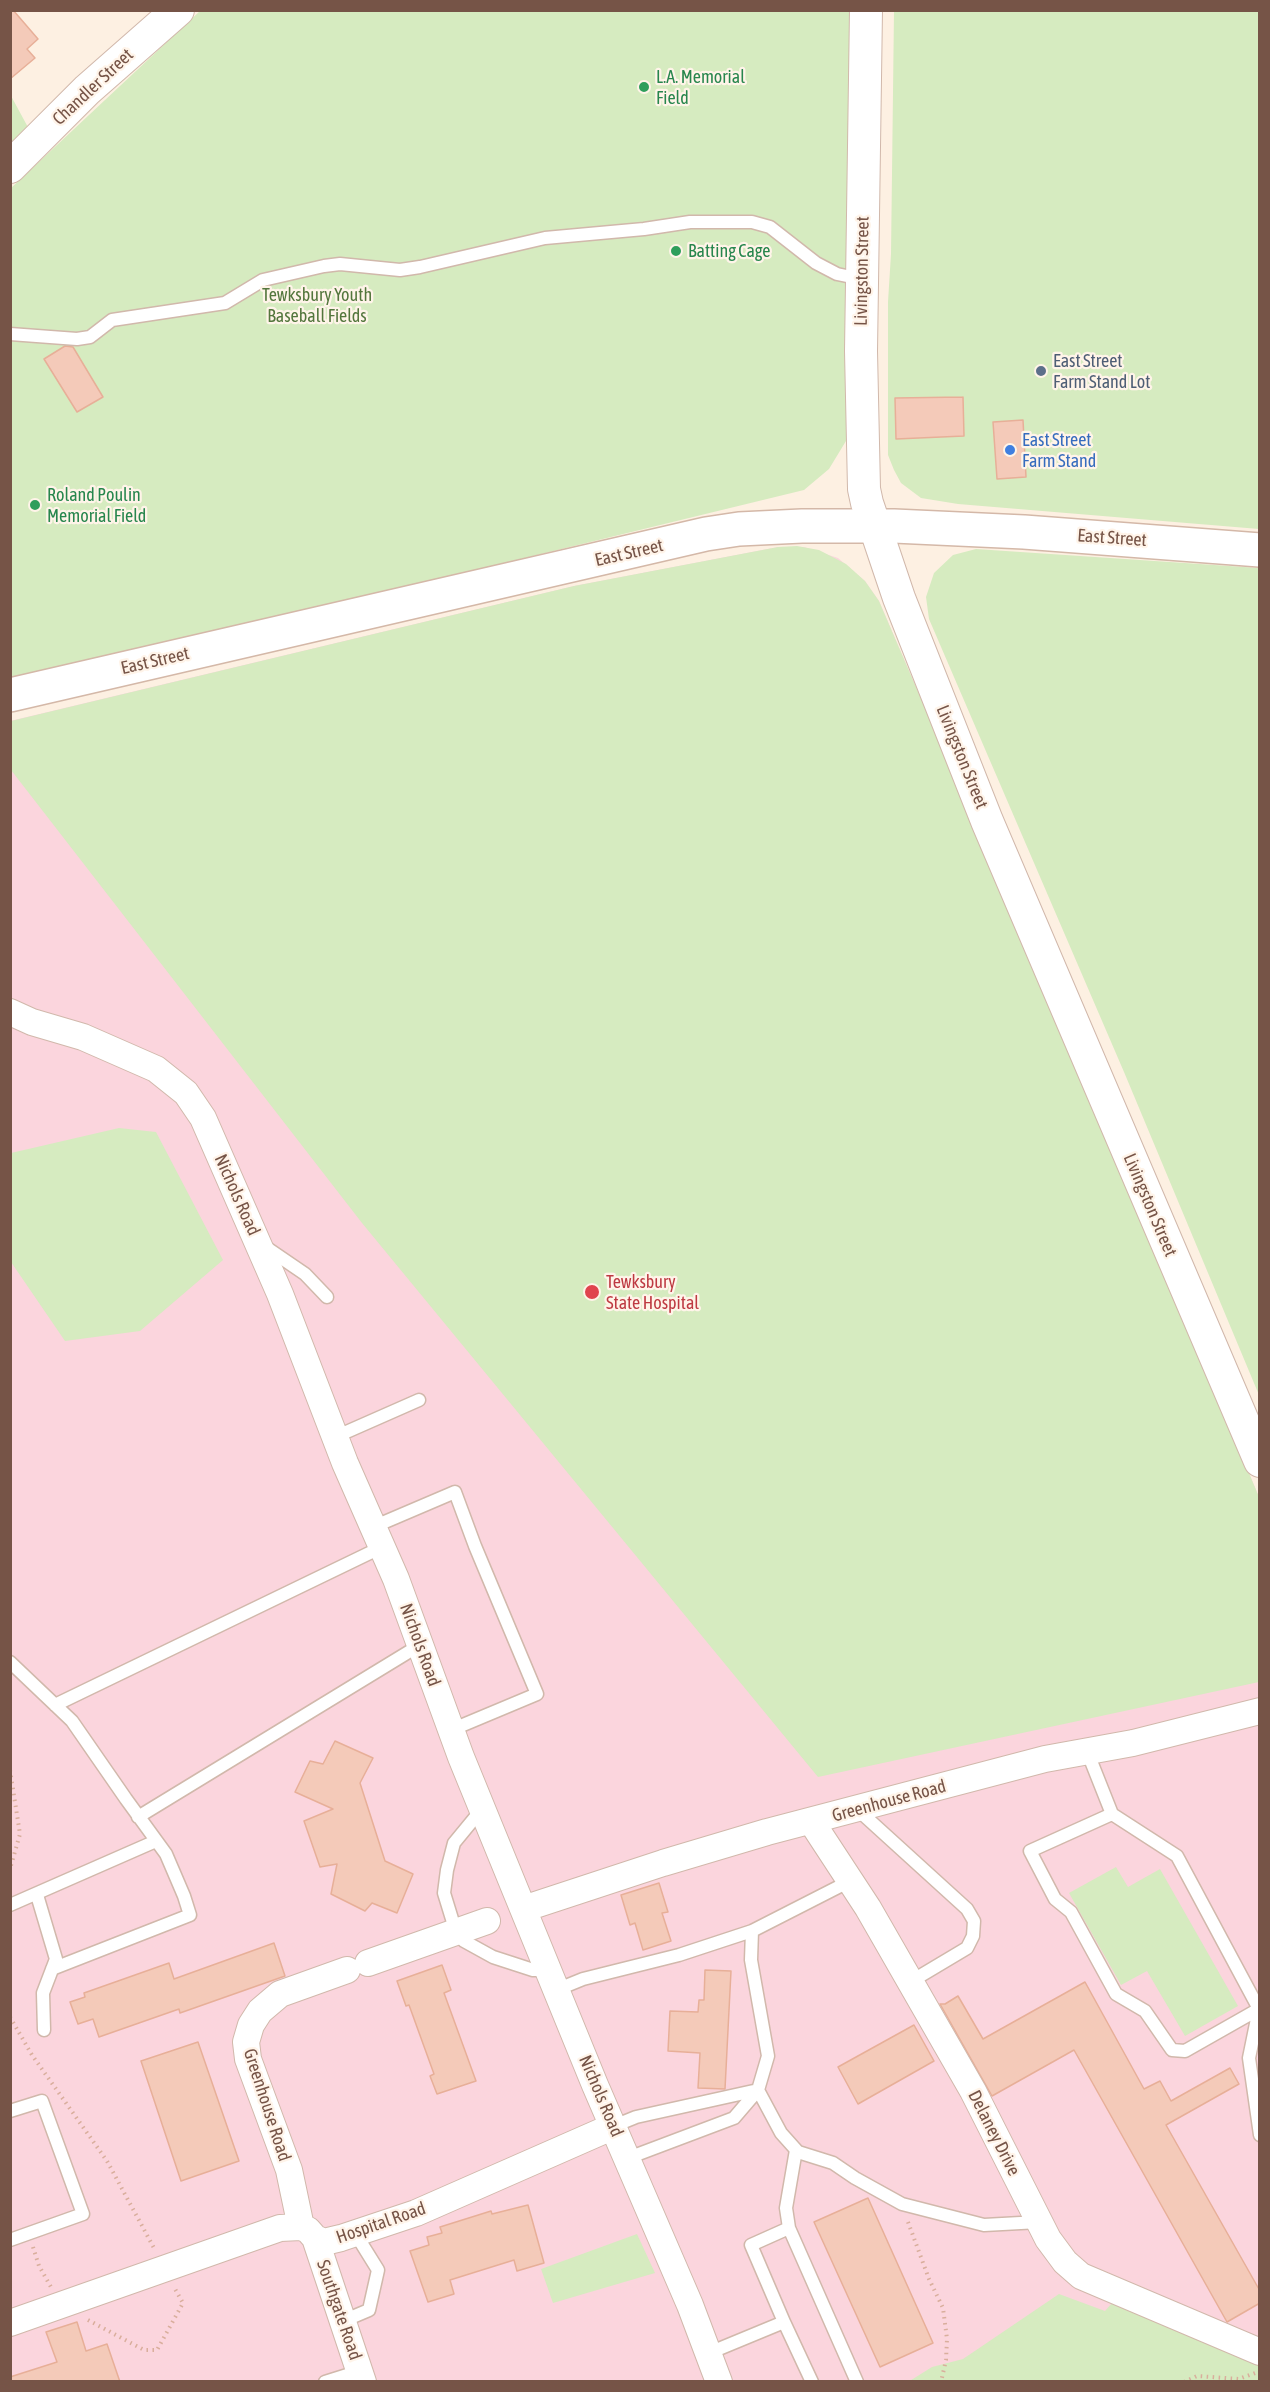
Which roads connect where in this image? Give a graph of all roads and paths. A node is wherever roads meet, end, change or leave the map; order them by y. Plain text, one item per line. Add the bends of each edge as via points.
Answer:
1 (178, 10) edge
2 (866, 10) edge
3 (10, 167) edge
4 (862, 279) junction
5 (10, 334) edge
6 (875, 526) junction
7 (1260, 550) edge
8 (10, 695) edge
9 (10, 1012) edge
10 (258, 1242) junction
11 (327, 1297) dead end
12 (419, 1400) dead end
13 (335, 1437) junction
14 (1260, 1461) edge
15 (377, 1537) junction
16 (420, 1645) junction
17 (10, 1662) edge
18 (55, 1705) junction
19 (1260, 1711) edge
20 (451, 1730) junction
21 (1087, 1751) junction
22 (10, 1770) edge
23 (482, 1809) junction
24 (857, 1809) junction
25 (1112, 1814) junction
26 (138, 1817) junction
27 (811, 1821) junction
28 (156, 1841) junction
29 (10, 1869) edge
30 (850, 1881) junction
31 (37, 1895) junction
32 (10, 1905) edge
33 (523, 1909) junction
34 (487, 1921) dead end
35 (752, 1931) junction
36 (456, 1932) junction
37 (52, 1969) junction
38 (552, 1980) junction
39 (910, 1982) junction
40 (1259, 2009) edge
41 (44, 2030) dead end
42 (758, 2090) junction
43 (10, 2111) edge
44 (614, 2126) junction
45 (1260, 2136) edge
46 (796, 2150) junction
47 (628, 2158) junction
48 (902, 2204) junction
49 (1039, 2222) junction
50 (789, 2228) junction
51 (308, 2232) junction
52 (355, 2233) junction
53 (10, 2240) edge
54 (343, 2321) junction
55 (784, 2322) junction
56 (10, 2323) edge
57 (1260, 2352) edge
58 (709, 2353) junction
59 (1260, 2369) edge
60 (361, 2376) edge
61 (325, 2382) edge
62 (719, 2382) edge
63 (812, 2382) edge
64 (857, 2382) edge
65 (940, 2382) edge
66 (1184, 2382) edge

1 - 3 street, Chandler Street via 87,90
2 - 4 street, Livingston Street
4 - 5 lane via 837,274 816,263 771,227 752,222 690,222 545,238 400,270 324,266 263,280 225,303 112,320 90,337
4 - 6 street, Livingston Street via 864,489
6 - 7 main road, East Street via 1024,532
6 - 8 main road, East Street via 739,529 706,534
6 - 14 street, Livingston Street via 899,598 987,822
9 - 10 street, Nichols Road via 83,1037 156,1070 186,1093 202,1118
10 - 11 lane via 305,1274
10 - 13 street, Nichols Road
12 - 13 lane
13 - 15 street, Nichols Road
15 - 16 street, Nichols Road
15 - 18 lane
15 - 20 lane via 455,1492 537,1694
16 - 20 street, Nichols Road
16 - 26 lane
17 - 18 lane
18 - 26 lane via 72,1721
19 - 21 street, Greenhouse Road
20 - 23 street, Nichols Road
21 - 24 street, Greenhouse Road
21 - 25 lane
22 - 29 path via 20,1834
23 - 33 street, Nichols Road
23 - 36 lane via 454,1843 447,1870 444,1893
24 - 27 street, Greenhouse Road
24 - 39 lane via 967,1909 975,1921 974,1936 967,1948
25 - 40 lane via 1177,1856
25 - 40 lane via 1030,1851 1055,1899 1071,1912 1116,1994 1145,2011 1172,2050 1185,2051
26 - 28 lane
27 - 30 street, Delaney Drive
27 - 33 street, Greenhouse Road via 663,1863
28 - 31 lane
28 - 37 lane via 166,1854 190,1915
30 - 35 lane
30 - 39 street, Delaney Drive
31 - 32 lane
31 - 37 lane via 56,1959
33 - 38 street, Nichols Road
34 - 36 street, Greenhouse Road
35 - 38 lane via 679,1955 583,1979
35 - 42 lane via 751,1960 768,2056
36 - 38 lane via 493,1957
36 - 51 street, Greenhouse Road via 280,1994 251,2025 246,2042 248,2059
37 - 41 lane via 43,1992
38 - 44 street, Nichols Road
39 - 49 street, Delaney Drive via 974,2091
40 - 45 lane via 1249,2058
42 - 44 lane via 636,2117
42 - 46 lane via 780,2133
42 - 47 lane via 734,2118
43 - 53 lane via 42,2101 83,2214
44 - 47 street, Nichols Road
44 - 52 street, Hospital Road via 416,2213
46 - 48 lane via 833,2163
46 - 50 lane via 786,2208
47 - 58 street, Nichols Road
48 - 49 lane via 984,2225
48 - 65 path via 943,2308 947,2339
49 - 57 street, Delaney Drive via 1059,2254 1081,2276
50 - 55 lane via 751,2245
50 - 64 lane
51 - 52 street, Hospital Road via 324,2242
51 - 54 street, Southgate Road
51 - 56 street, Hospital Road via 280,2228
52 - 54 lane via 378,2270 369,2310
54 - 60 street, Southgate Road
55 - 58 lane
55 - 63 lane
58 - 62 street, Nichols Road
59 - 66 path via 1239,2379 1197,2376
60 - 61 lane

